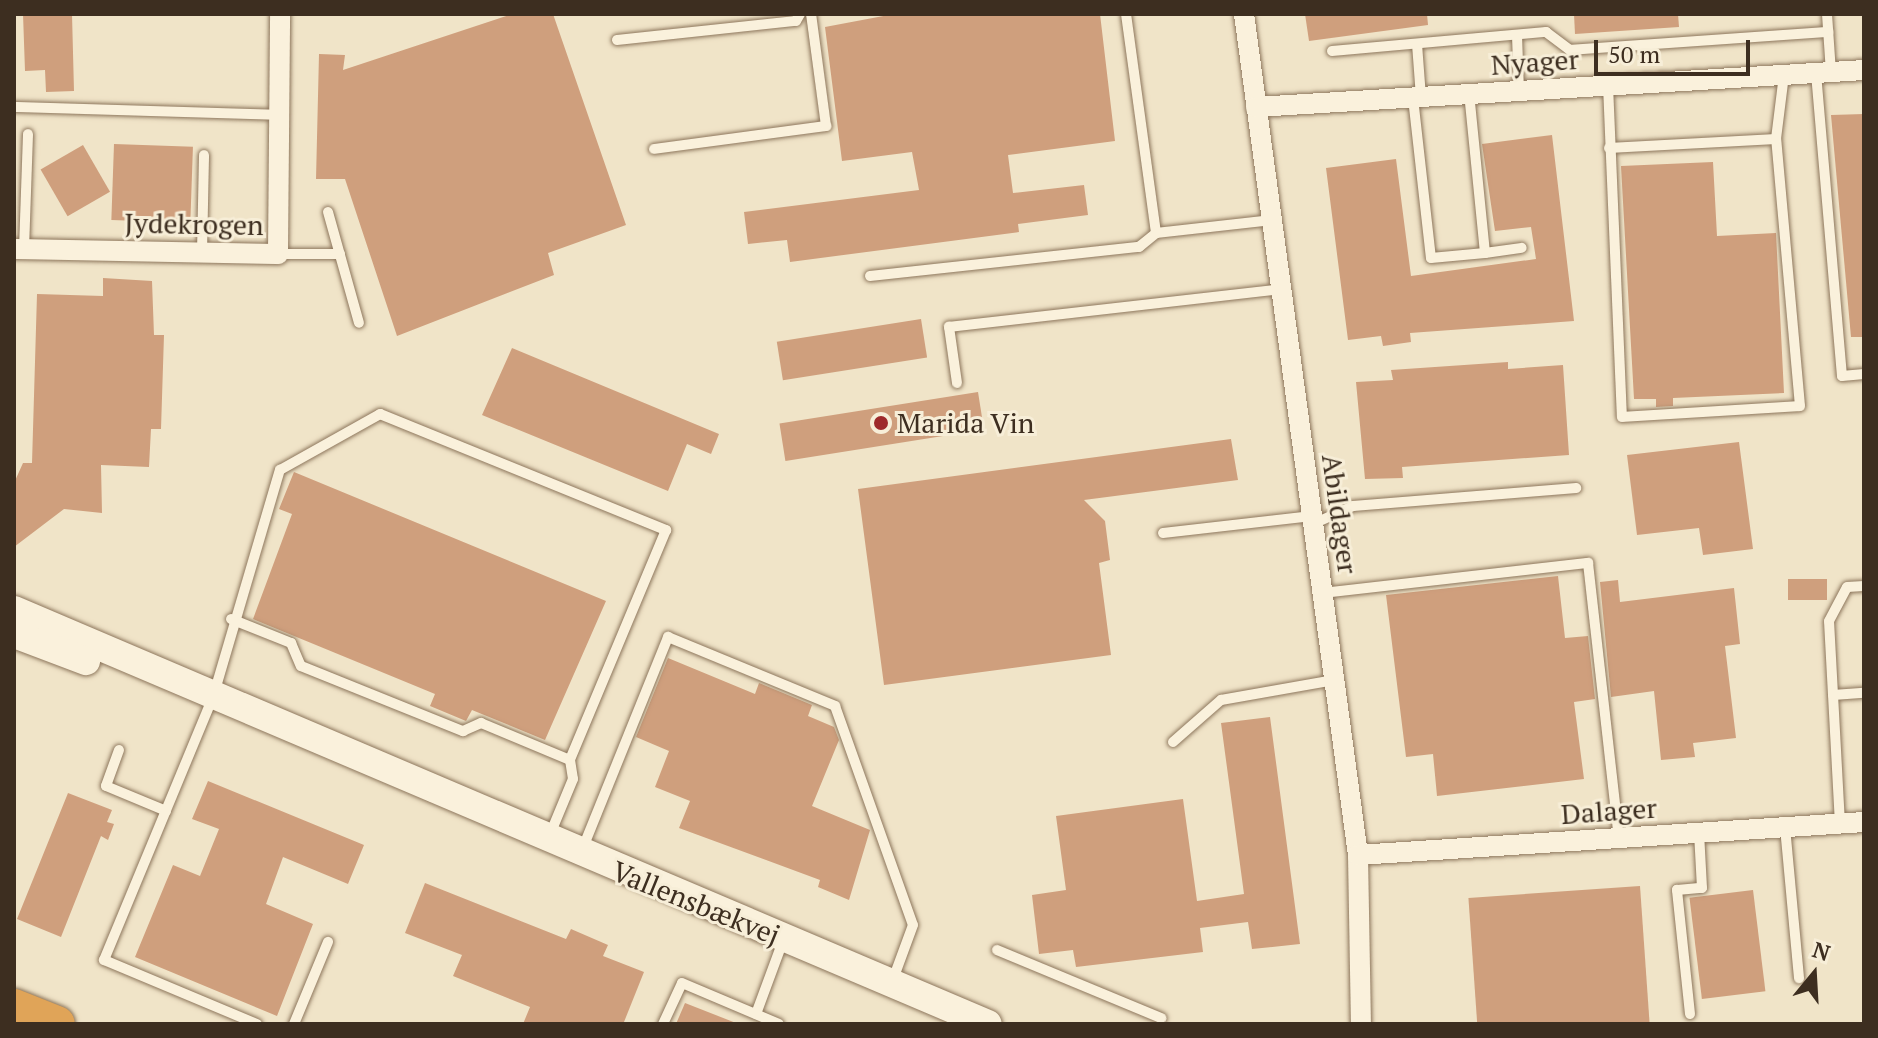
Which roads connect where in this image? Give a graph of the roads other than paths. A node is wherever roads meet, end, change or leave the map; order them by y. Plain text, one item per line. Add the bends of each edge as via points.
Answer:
1 (280, 14) edge
2 (800, 14) edge
3 (811, 14) edge
4 (1126, 14) edge
5 (1244, 14) edge
6 (1827, 14) edge
7 (1828, 32) junction
8 (1517, 35) junction
9 (617, 40) dead end
10 (1417, 44) junction
11 (1332, 51) dead end
12 (1864, 70) edge
13 (1824, 72) junction
14 (1784, 75) junction
15 (1608, 85) junction
16 (1519, 91) junction
17 (1469, 94) junction
18 (1417, 97) junction
19 (14, 107) edge
20 (1256, 107) junction
21 (279, 115) junction
22 (28, 134) dead end
23 (1776, 139) junction
24 (1609, 148) junction
25 (654, 149) dead end
26 (204, 155) dead end
27 (328, 212) dead end
28 (1272, 220) junction
29 (1156, 233) junction
30 (1522, 248) dead end
31 (19, 249) edge
32 (202, 252) junction
33 (1485, 253) junction
34 (278, 254) junction
35 (340, 254) junction
36 (870, 276) dead end
37 (1281, 289) junction
38 (359, 323) dead end
39 (1864, 374) edge
40 (957, 383) dead end
41 (1576, 488) dead end
42 (1312, 520) junction
43 (1163, 533) dead end
44 (1864, 586) edge
45 (1323, 593) junction
46 (14, 610) edge
47 (231, 619) junction
48 (14, 634) edge
49 (1334, 680) junction
50 (1864, 693) edge
51 (1833, 695) junction
52 (211, 702) junction
53 (1173, 742) dead end
54 (119, 750) dead end
55 (570, 760) junction
56 (166, 811) junction
57 (1864, 822) edge
58 (1840, 824) junction
59 (1785, 827) junction
60 (1699, 833) junction
61 (1619, 838) junction
62 (546, 842) junction
63 (1358, 855) junction
64 (580, 856) junction
65 (784, 939) junction
66 (328, 942) dead end
67 (997, 950) dead end
68 (1799, 978) dead end
69 (892, 984) junction
70 (14, 1007) edge
71 (756, 1014) junction
72 (1690, 1014) dead end
73 (1161, 1018) dead end
74 (57, 1024) edge
75 (257, 1024) edge
76 (294, 1024) edge
77 (663, 1024) edge
78 (779, 1024) edge
79 (988, 1024) edge
80 (1361, 1024) edge

1 - 21 street, Jydekrogen
2 - 9 lane via 796,21
3 - 25 lane via 826,126
4 - 29 lane
5 - 20 street, Abildager
6 - 7 lane
7 - 8 lane via 1570,50 1546,32
7 - 13 lane
8 - 10 lane
8 - 16 lane
10 - 11 lane
10 - 18 lane
12 - 13 street, Nyager
13 - 14 street, Nyager
13 - 39 lane via 1842,376
14 - 15 street, Nyager
14 - 23 lane
15 - 16 street, Nyager
15 - 24 lane
16 - 17 street, Nyager
17 - 18 street, Nyager
17 - 33 lane
18 - 20 street, Nyager
18 - 33 lane via 1431,258
19 - 21 lane
20 - 28 street, Abildager
21 - 34 street, Jydekrogen
22 - 31 lane
23 - 24 lane
23 - 24 lane via 1800,406 1622,417
26 - 32 lane
27 - 35 lane
28 - 29 lane
28 - 37 street, Abildager
29 - 36 lane via 1139,247
30 - 33 lane
31 - 32 street, Jydekrogen
32 - 34 street, Jydekrogen
34 - 35 lane
35 - 38 lane
37 - 40 lane via 949,327
37 - 42 street, Abildager
41 - 42 lane via 1353,506
42 - 43 lane
42 - 45 street, Abildager
44 - 51 lane via 1847,587 1829,621
45 - 49 street, Abildager
45 - 61 lane via 1588,563
46 - 52 street, Vallensbækvej
47 - 52 lane
47 - 55 lane via 291,643 301,666 463,731 481,723
47 - 55 lane via 280,470 380,414 666,530
48 - 52 street, Vallensbækvej
49 - 53 lane via 1221,700
49 - 63 street, Abildager
50 - 51 lane
51 - 58 lane
52 - 56 lane
52 - 62 street, Vallensbækvej
54 - 56 lane via 106,786
55 - 62 lane via 573,779
56 - 75 lane via 104,960
57 - 58 street, Dalager
58 - 59 street, Dalager
59 - 60 street, Dalager
59 - 68 lane
60 - 61 street, Dalager
60 - 72 lane via 1702,888 1677,890
61 - 63 street, Dalager
62 - 64 street, Vallensbækvej
63 - 80 street, Abildager
64 - 65 street, Vallensbækvej
64 - 69 lane via 668,637 835,706 913,925
65 - 69 street, Vallensbækvej
65 - 71 lane
66 - 76 lane
67 - 73 lane
69 - 79 street, Vallensbækvej
70 - 74 highway
71 - 77 lane via 682,983
71 - 78 lane

